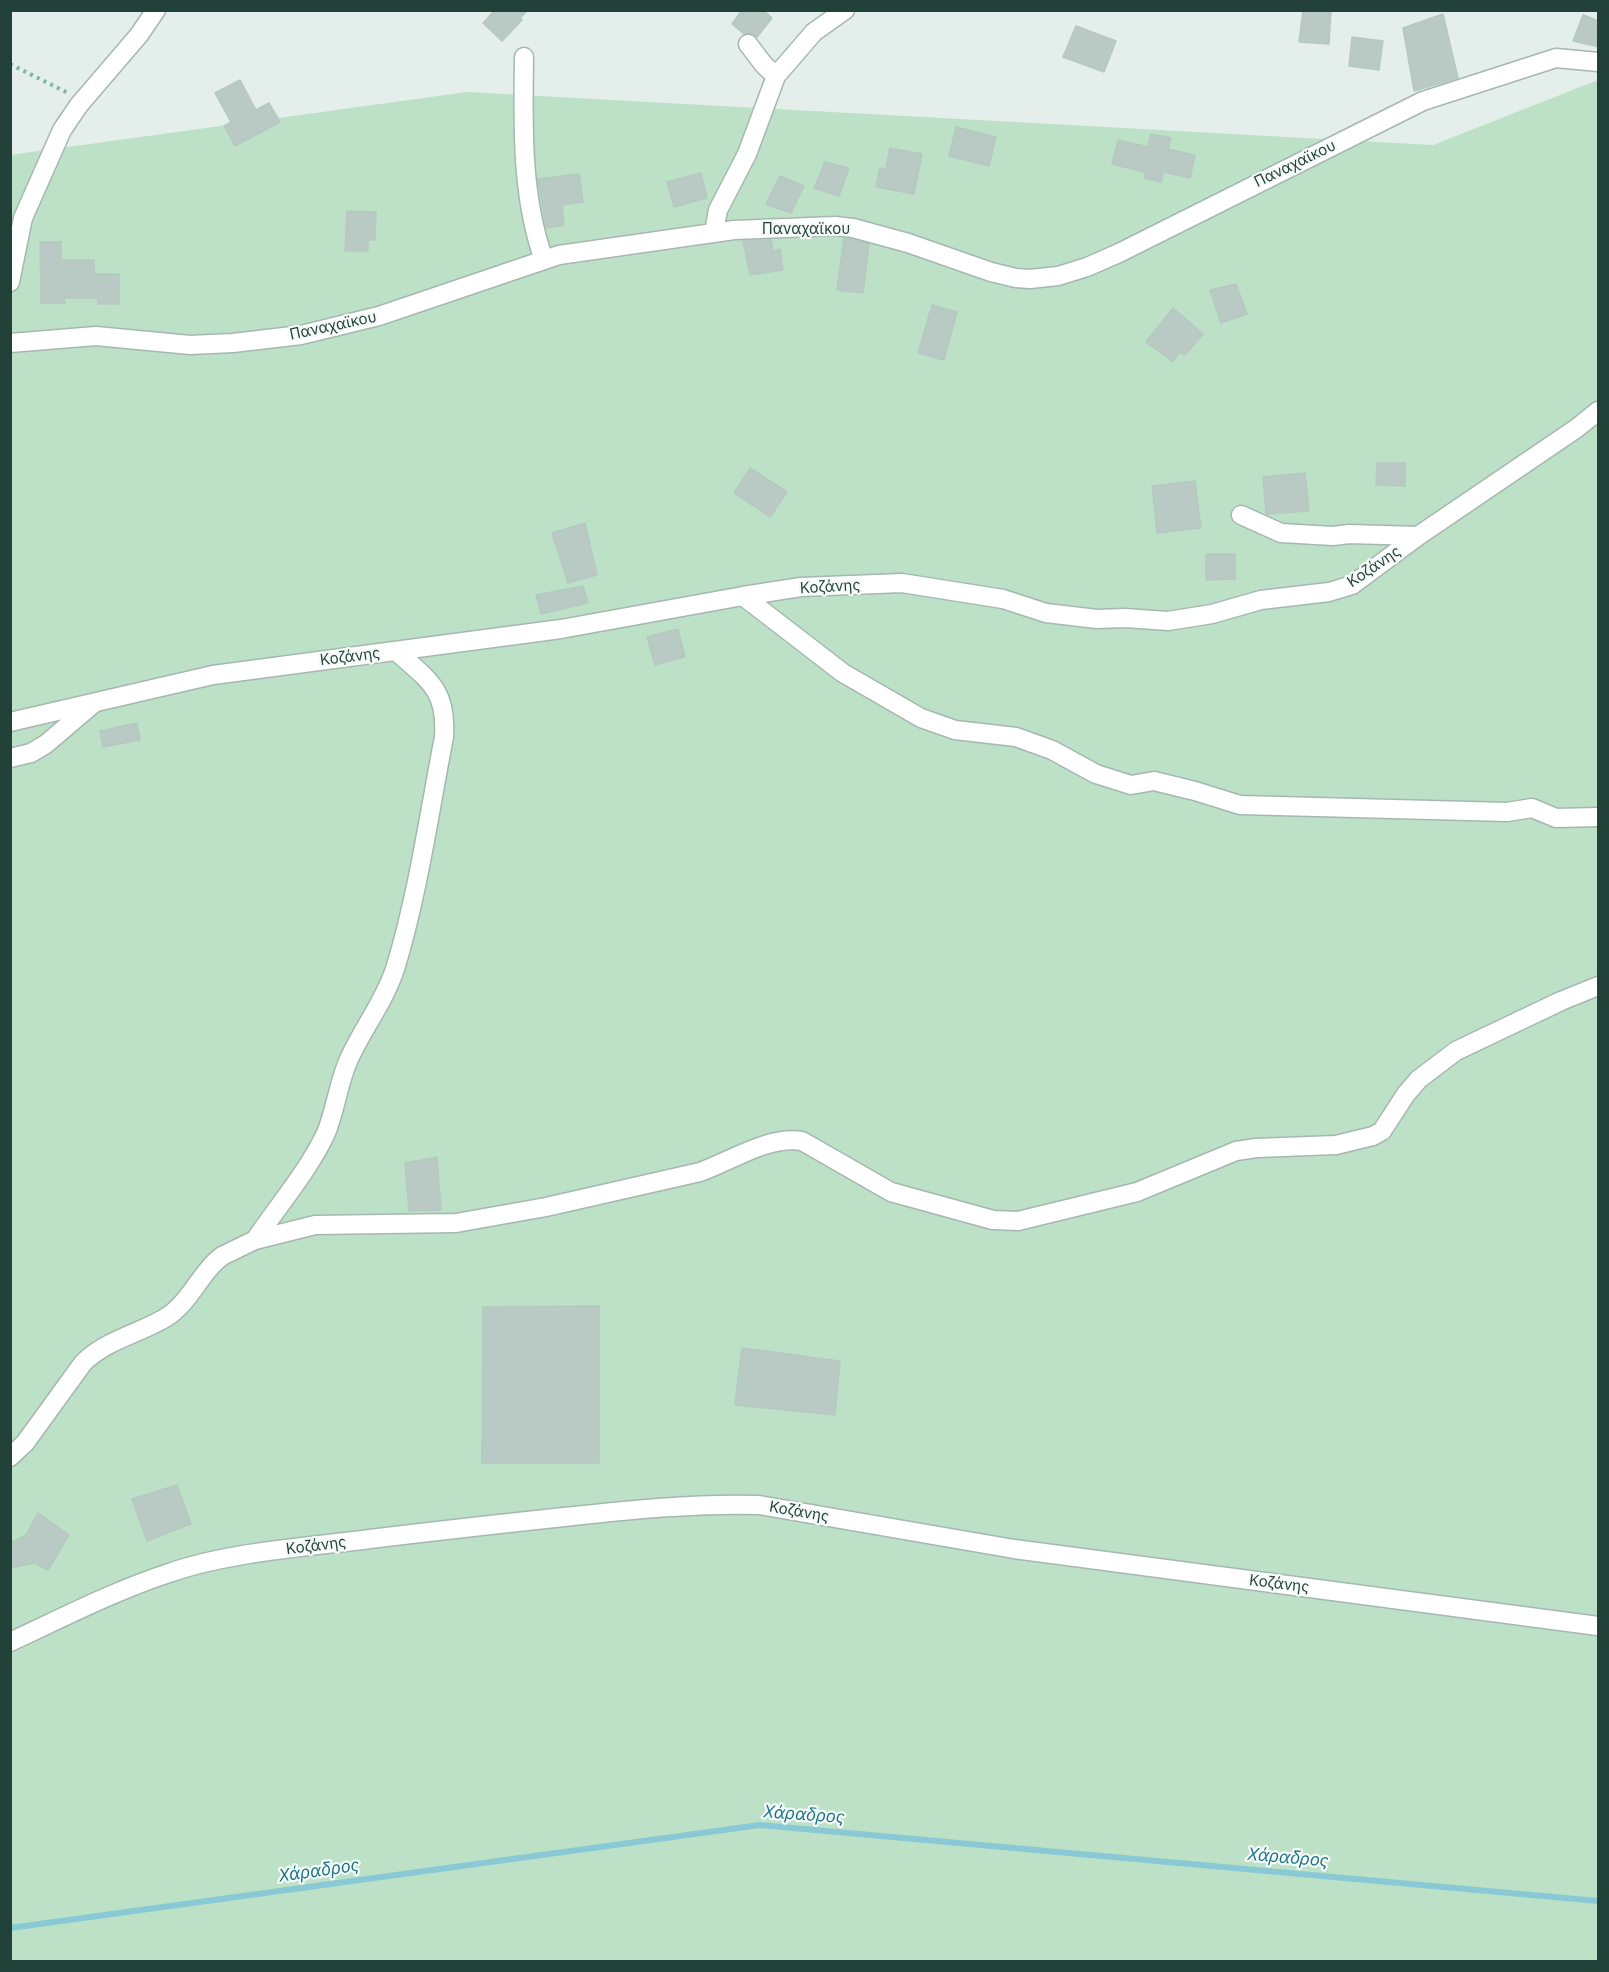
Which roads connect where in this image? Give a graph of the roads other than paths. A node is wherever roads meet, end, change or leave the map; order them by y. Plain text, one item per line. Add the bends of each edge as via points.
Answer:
1 (156, 10) edge
2 (845, 10) edge
3 (748, 44) dead end
4 (524, 57) dead end
5 (1599, 62) edge
6 (776, 76) junction
7 (714, 232) junction
8 (13, 254) edge
9 (544, 260) junction
10 (10, 282) edge
11 (10, 343) edge
12 (1599, 411) edge
13 (1241, 514) dead end
14 (1418, 536) junction
15 (743, 596) junction
16 (396, 651) junction
17 (94, 703) junction
18 (10, 722) edge
19 (10, 758) edge
20 (1599, 817) edge
21 (1599, 986) edge
22 (255, 1240) junction
23 (10, 1457) edge
24 (1599, 1626) edge
25 (10, 1642) edge

1 - 8 street via 62,130 36,185
2 - 6 street via 814,32
3 - 6 street
4 - 9 street via 528,198
5 - 7 street, Παναχαϊκου via 1556,58 1423,101 1119,254 1058,276 1004,276 873,232 844,227
6 - 7 street via 747,154 718,210
7 - 9 street, Παναχαϊκου
8 - 10 street
9 - 11 street, Παναχαϊκου via 379,316 301,335 190,345 96,336
12 - 14 street, Κοζάνης
13 - 14 street via 1281,533
14 - 15 street, Κοζάνης via 1352,585 1168,621 1046,613 1003,599 902,584 801,587
15 - 16 street, Κοζάνης via 561,629
15 - 20 street via 843,673 921,718 955,730 1016,737 1052,750 1096,774 1131,785 1154,782 1240,805 1507,812 1532,808 1556,818
16 - 17 street, Κοζάνης via 213,675
16 - 22 street via 431,683 446,715 407,924 384,998 349,1059 324,1137
17 - 18 street, Κοζάνης
17 - 19 street via 46,744
21 - 22 street via 1456,1051 1419,1078 1382,1131 1373,1136 1348,1144 1236,1151 1137,1192 1018,1221 993,1220 891,1192 802,1141 790,1139 761,1146 700,1172 490,1218 433,1225 315,1225
22 - 23 street via 215,1262 169,1315 92,1354 25,1443
24 - 25 street, Κοζάνης via 1014,1550 759,1505 724,1504 649,1508 427,1532 201,1564 115,1594

